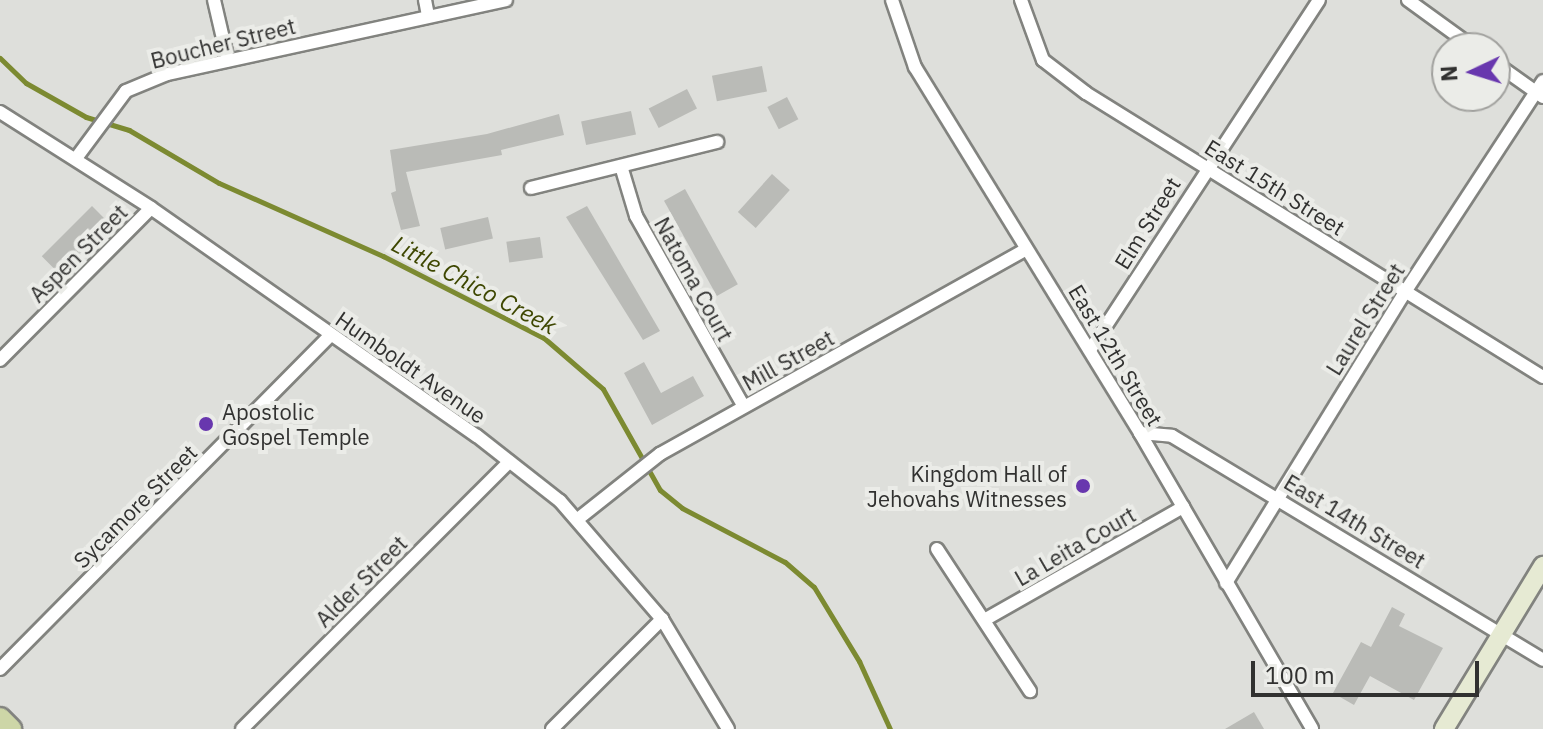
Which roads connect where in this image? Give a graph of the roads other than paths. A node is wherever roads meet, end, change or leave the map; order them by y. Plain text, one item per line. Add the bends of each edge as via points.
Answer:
1 (214, 0) edge
2 (425, 0) edge
3 (506, 0) edge
4 (892, 0) edge
5 (1021, 0) edge
6 (1319, 0) edge
7 (1408, 0) edge
8 (428, 16) junction
9 (1452, 32) edge
10 (228, 60) junction
11 (1511, 74) edge
12 (1543, 81) edge
13 (1539, 94) edge
14 (0, 112) edge
15 (717, 142) dead end
16 (77, 157) junction
17 (621, 166) junction
18 (1206, 167) junction
19 (531, 188) dead end
20 (151, 208) junction
21 (1027, 249) junction
22 (1405, 292) junction
23 (331, 335) junction
24 (1090, 350) junction
25 (0, 360) edge
26 (1543, 377) edge
27 (744, 407) junction
28 (1140, 433) junction
29 (509, 462) junction
30 (1278, 498) junction
31 (1183, 507) junction
32 (578, 519) junction
33 (937, 549) dead end
34 (1543, 566) edge
35 (1226, 583) junction
36 (662, 619) junction
37 (986, 619) junction
38 (1500, 634) junction
39 (1543, 660) edge
40 (0, 669) edge
41 (1030, 691) dead end
42 (0, 718) edge
43 (11, 729) edge
44 (242, 729) edge
45 (552, 729) edge
46 (728, 729) edge
47 (1312, 729) edge
48 (1444, 729) edge

1 - 10 street
2 - 8 street
3 - 8 street, Boucher Street
4 - 21 street, East 12th Street via 915,67
5 - 18 street, East 15th Street via 1043,60
6 - 18 street, Elm Street
7 - 9 street
8 - 10 street, Boucher Street
10 - 16 street, Boucher Street via 167,74 120,99
11 - 13 street
12 - 13 street, Laurel Street
13 - 22 street, Laurel Street
14 - 16 street, Humboldt Avenue
15 - 17 street
16 - 20 street, Humboldt Avenue
17 - 19 street
17 - 27 street, Natoma Court via 636,216
18 - 22 street, East 15th Street
18 - 24 street, Elm Street
20 - 23 street, Humboldt Avenue
20 - 25 street, Aspen Street
21 - 24 street, East 12th Street
21 - 27 street, Mill Street
22 - 26 street, East 15th Street
22 - 30 street, Laurel Street
23 - 29 street, Humboldt Avenue
23 - 40 street, Sycamore Street
24 - 28 street, East 12th Street
27 - 32 street, Mill Street via 623,478
28 - 30 street, East 14th Street via 1172,436
28 - 31 street, East 12th Street
29 - 32 street, Humboldt Avenue
29 - 44 street, Alder Street
30 - 35 street, Laurel Street
30 - 38 street, East 14th Street
31 - 35 street, East 12th Street
31 - 37 street, La Leita Court
32 - 36 street, Humboldt Avenue
33 - 37 street
34 - 38 street
35 - 47 street, East 12th Street
36 - 45 street
36 - 46 street, Humboldt Avenue
37 - 41 street
38 - 39 street, East 14th Street
38 - 48 street
42 - 43 main road

